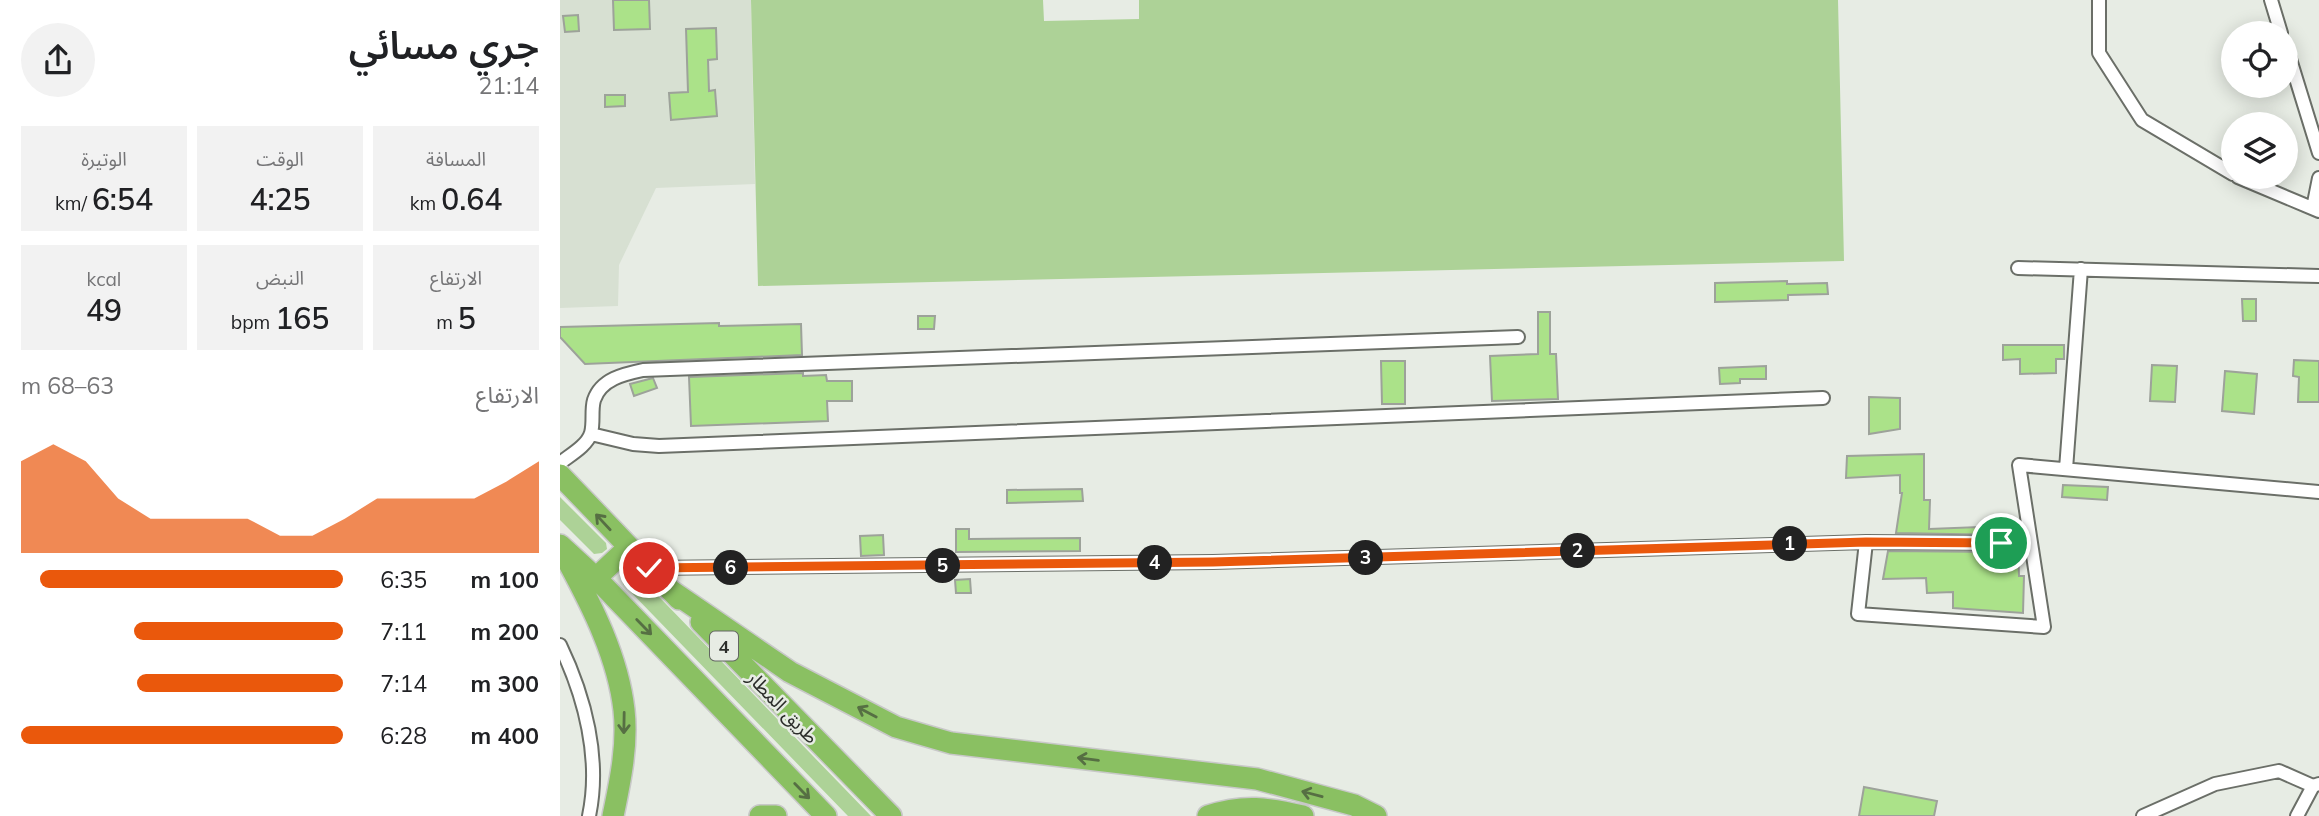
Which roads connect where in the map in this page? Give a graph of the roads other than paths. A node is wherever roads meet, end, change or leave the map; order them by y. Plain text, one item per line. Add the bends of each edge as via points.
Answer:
1 (2099, 0) edge
2 (2271, 0) edge
3 (2277, 21) edge
4 (2298, 85) edge
5 (2319, 153) edge
6 (2221, 167) edge
7 (2319, 177) edge
8 (2266, 189) edge
9 (2316, 210) edge
10 (2018, 268) dead end
11 (2081, 269) junction
12 (2319, 276) edge
13 (1518, 337) dead end
14 (1823, 398) dead end
15 (591, 434) junction
16 (560, 463) edge
17 (2066, 469) junction
18 (560, 475) edge
19 (2319, 492) edge
20 (1866, 542) junction
21 (2001, 543) dead end
22 (560, 545) edge
23 (628, 548) junction
24 (649, 568) junction
25 (596, 578) junction
26 (670, 590) junction
27 (560, 645) edge
28 (2316, 785) edge
29 (589, 816) edge
30 (613, 816) edge
31 (760, 816) edge
32 (776, 816) edge
33 (826, 816) edge
34 (891, 816) edge
35 (1208, 816) edge
36 (1303, 816) edge
37 (1376, 816) edge
38 (2143, 816) edge
39 (2297, 816) edge

1 - 6 street via 2099,53 2142,120
2 - 3 street
4 - 5 street
7 - 9 street
8 - 9 street
10 - 11 street
11 - 12 street
11 - 17 street
13 - 15 street via 643,370 619,375 604,386 594,399
14 - 15 street via 659,446
15 - 16 street
17 - 19 street
17 - 20 street via 2019,465 2045,627 1858,614
23 -> 18 highway, طريق المطار / 4
20 - 21 street
20 - 24 street via 1213,562
22 - 25 highway, 4
22 -> 30 highway via 594,611 625,711
23 - 24 highway, طريق المطار / 4
23 - 25 highway
24 - 26 highway, طريق المطار / 4
25 -> 33 highway, 4
26 - 34 highway, طريق المطار / 4
37 -> 26 highway via 1353,805 1257,779 951,743 896,727 790,671
27 - 29 street via 583,704 590,738
28 - 38 street via 2279,771 2215,784
28 - 39 street
31 - 32 highway
35 - 36 highway via 1265,808

